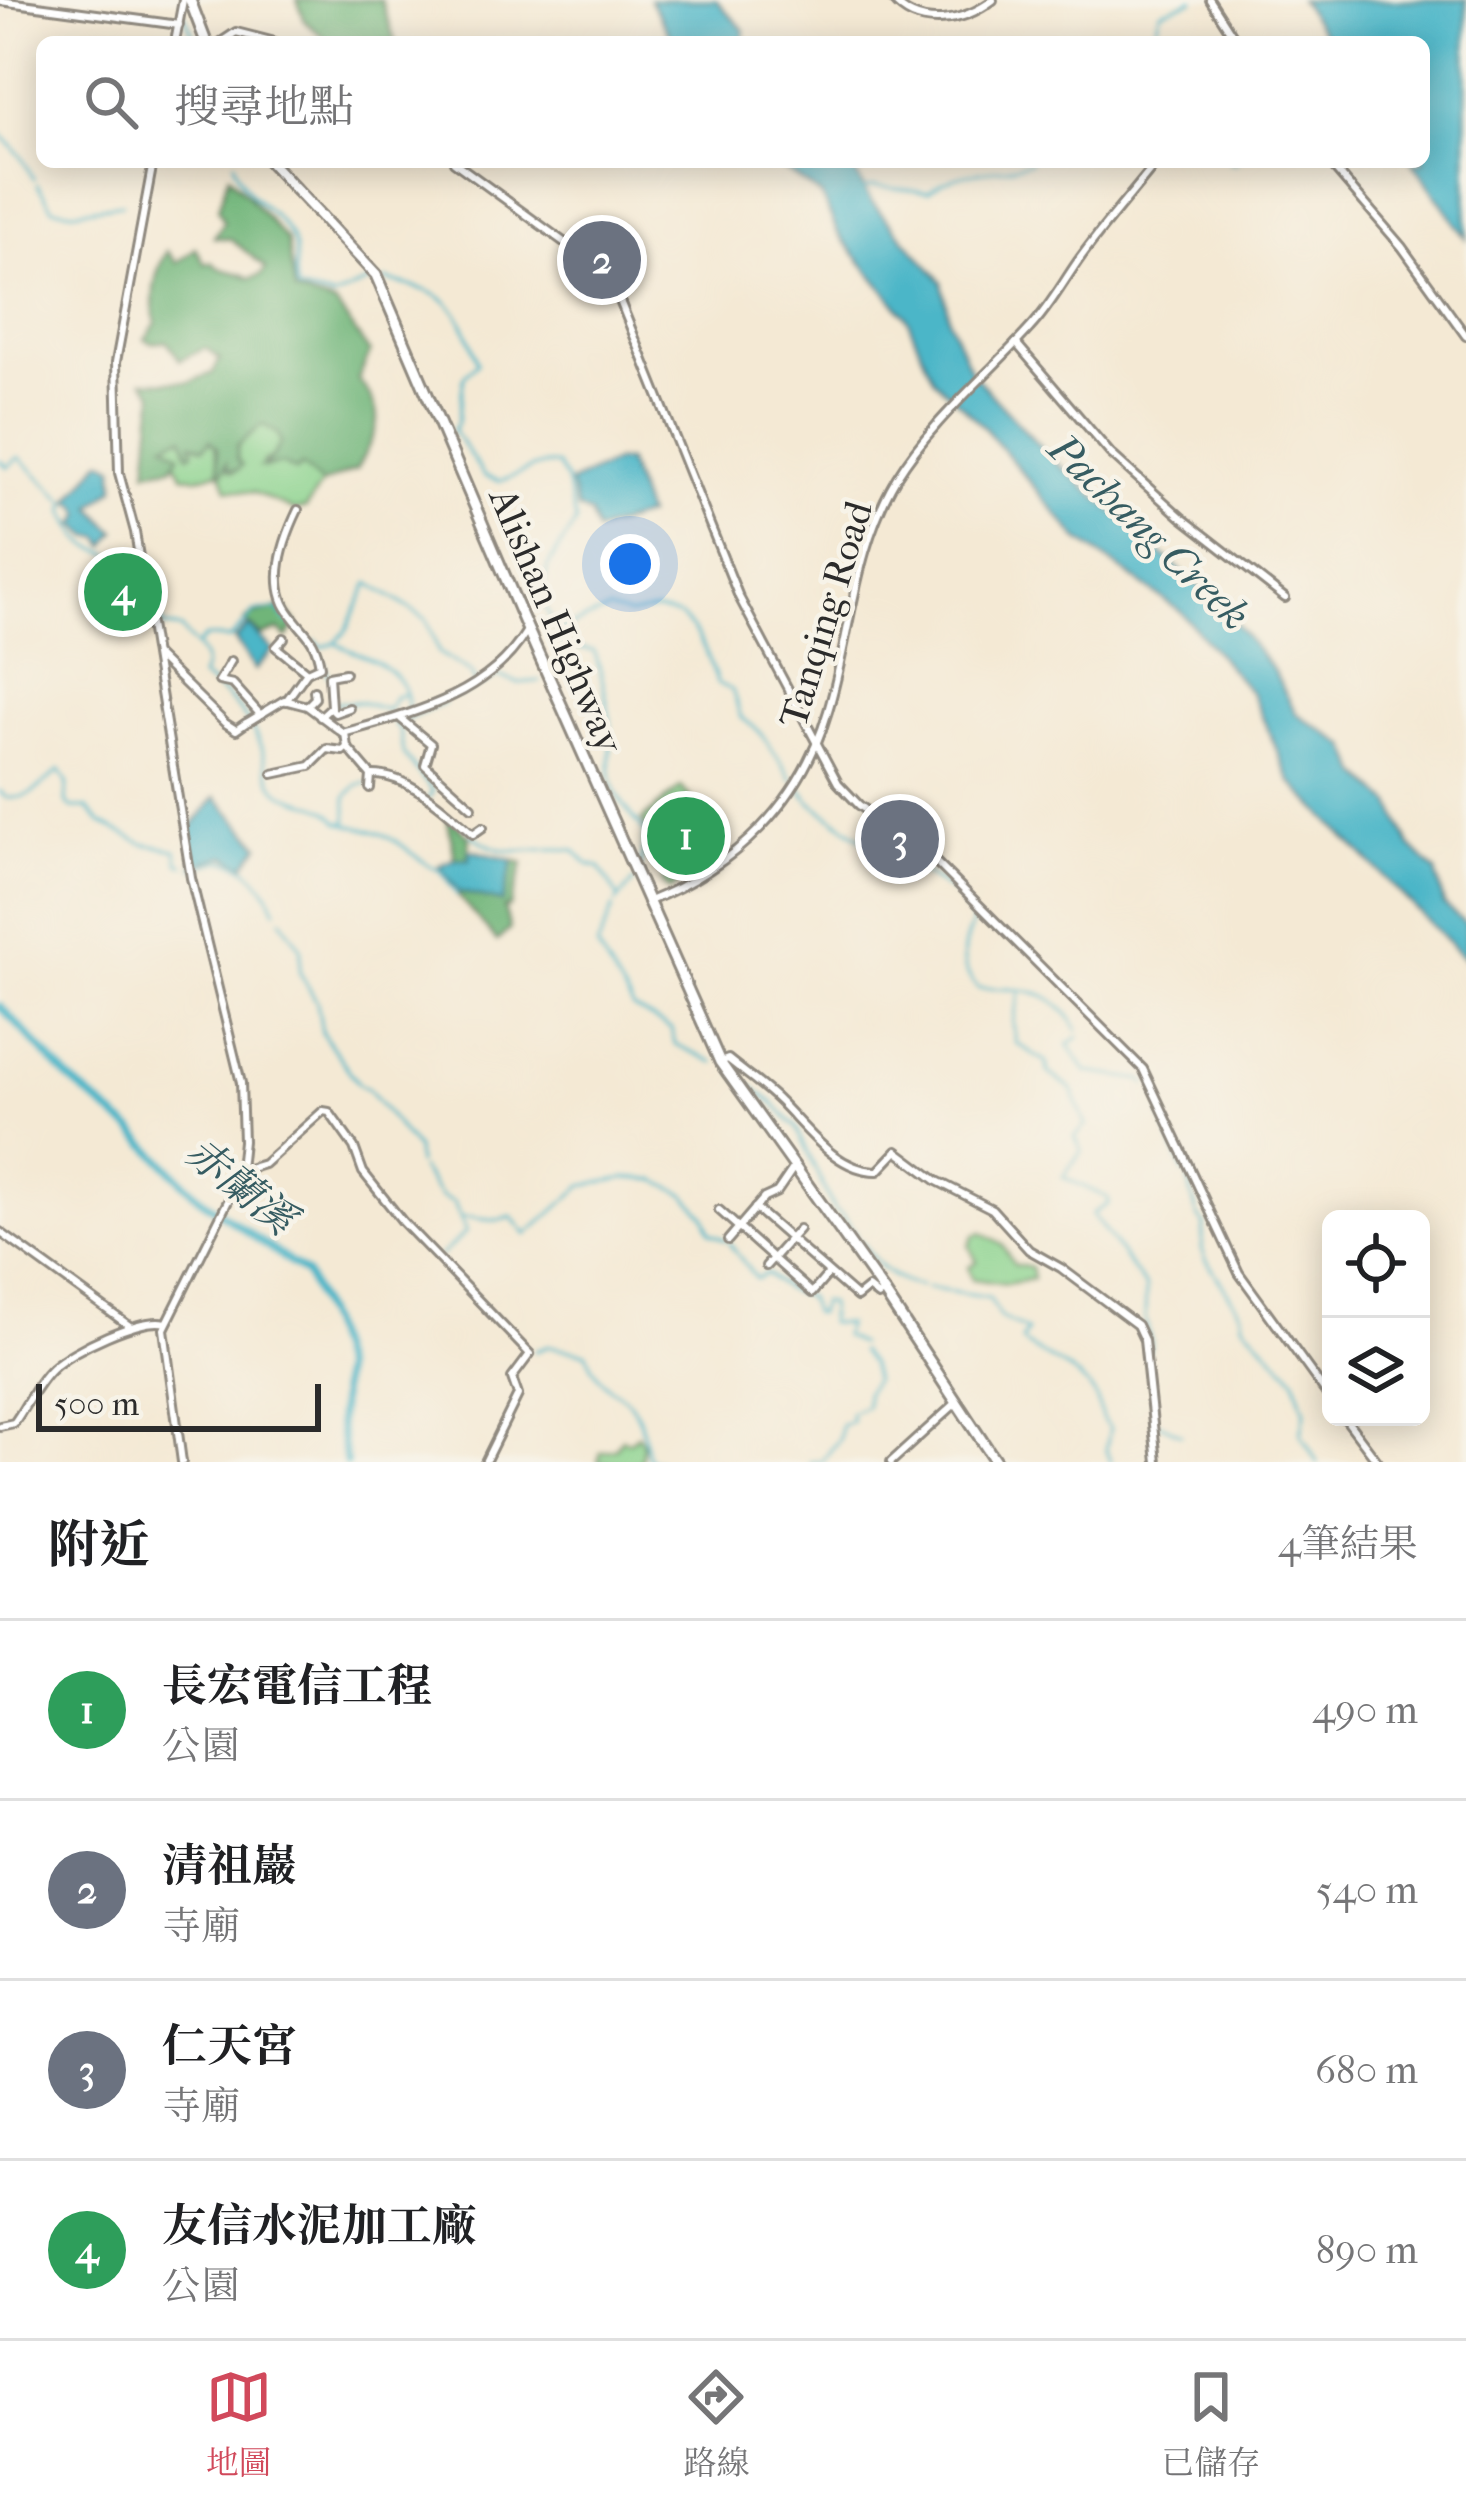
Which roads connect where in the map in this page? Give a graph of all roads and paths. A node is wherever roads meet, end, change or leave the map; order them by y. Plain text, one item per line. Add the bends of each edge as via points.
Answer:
1 (187, 0) edge
2 (893, 0) edge
3 (993, 0) edge
4 (1210, 0) edge
5 (0, 1) edge
6 (178, 25) junction
7 (177, 36) edge
8 (203, 36) edge
9 (1233, 36) edge
10 (152, 168) edge
11 (276, 168) edge
12 (462, 168) edge
13 (1152, 168) edge
14 (1334, 168) edge
15 (1466, 337) edge
16 (1013, 345) junction
17 (298, 510) dead end
18 (1285, 598) dead end
19 (527, 628) junction
20 (284, 638) dead end
21 (155, 655) junction
22 (231, 661) dead end
23 (307, 672) junction
24 (345, 673) dead end
25 (314, 691) dead end
26 (286, 701) junction
27 (307, 706) junction
28 (330, 708) junction
29 (349, 708) dead end
30 (258, 712) junction
31 (320, 717) junction
32 (401, 719) junction
33 (345, 733) junction
34 (817, 743) junction
35 (347, 747) junction
36 (273, 774) dead end
37 (370, 775) junction
38 (370, 788) dead end
39 (472, 807) dead end
40 (483, 827) dead end
41 (647, 902) junction
42 (720, 1062) junction
43 (794, 1167) junction
44 (242, 1171) junction
45 (755, 1208) junction
46 (719, 1210) dead end
47 (739, 1228) junction
48 (799, 1229) dead end
49 (0, 1232) edge
50 (790, 1239) junction
51 (728, 1240) dead end
52 (773, 1258) junction
53 (766, 1266) dead end
54 (829, 1273) junction
55 (884, 1292) junction
56 (166, 1323) junction
57 (131, 1327) junction
58 (1322, 1388) edge
59 (956, 1403) junction
60 (0, 1426) edge
61 (1351, 1426) edge
62 (182, 1461) edge
63 (485, 1462) edge
64 (891, 1462) edge
65 (996, 1462) edge
66 (1157, 1462) edge
67 (1378, 1462) edge

1 - 6 street
1 - 8 main road
2 - 3 street via 915,15 956,20
4 - 9 street
5 - 6 street
6 - 7 street
10 - 21 street via 115,376 119,472
11 - 19 main road, Alishan Highway via 378,278
12 - 34 street via 583,256 618,296 740,597
13 - 16 street, Tanqing Road
14 - 15 street
16 - 18 street via 1110,453
16 - 34 street, Tanqing Road via 940,422 873,524
17 - 23 street via 279,584 319,653 320,666
19 - 32 street via 493,671
19 - 41 main road, Alishan Highway
20 - 23 street via 276,647
21 - 30 street via 236,730
21 - 44 street via 191,878 241,1083
22 - 30 street via 219,681 233,684
23 - 26 street
24 - 28 street via 329,676
25 - 27 street
26 - 27 street
26 - 30 street
27 - 31 street
28 - 29 street
28 - 31 street
31 - 33 street
32 - 33 street
32 - 39 street via 431,744 425,765
33 - 35 street
34 - 41 street, Tanqing Road via 796,786 753,837 697,880
34 - 58 street via 846,794 934,860 1143,1069 1239,1273
35 - 36 street
35 - 37 street
37 - 38 street
37 - 40 street via 423,795 473,834
41 - 42 main road, Alishan Highway
42 - 43 main road, Alishan Highway
42 - 66 street via 728,1059 857,1167 878,1171 897,1151 992,1209 1024,1246 1134,1322 1144,1340
43 - 45 street
43 - 55 main road, Alishan Highway
44 - 56 street
44 - 63 street via 264,1164 329,1112 403,1222 530,1354 512,1378 518,1396
45 - 47 street
45 - 50 street
46 - 47 street
47 - 51 street
47 - 52 street
48 - 50 street
49 - 57 street
50 - 52 street
50 - 54 street
52 - 53 street
52 - 54 street via 812,1292
54 - 55 street via 857,1297 868,1288
55 - 59 main road, Alishan Highway
56 - 57 street
56 - 62 street
57 - 60 street via 60,1361 18,1418
59 - 64 street
59 - 65 main road, Alishan Highway
61 - 67 street

